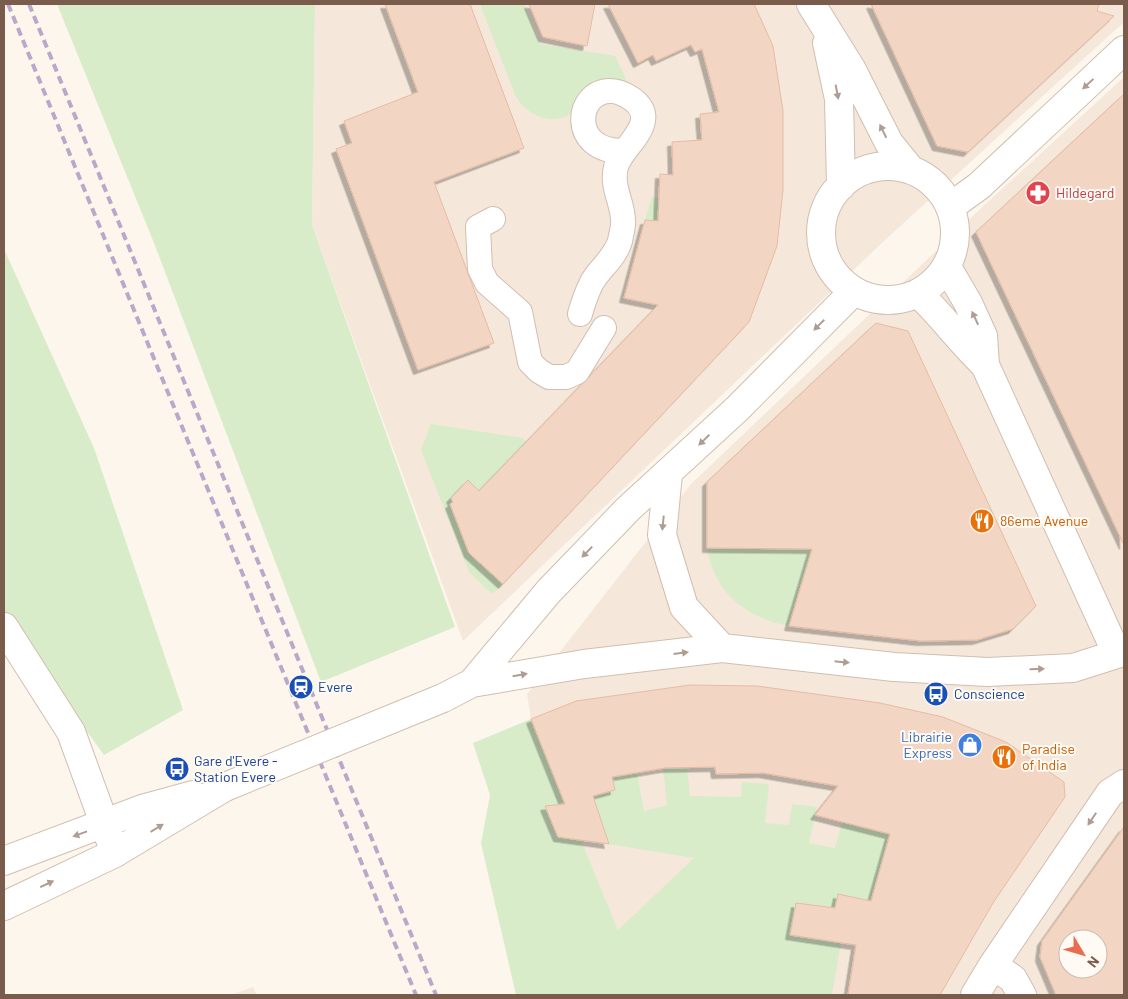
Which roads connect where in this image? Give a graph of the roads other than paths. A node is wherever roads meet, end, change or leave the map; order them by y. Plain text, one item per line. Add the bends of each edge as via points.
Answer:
1 (817, 15) edge
2 (1124, 50) edge
3 (623, 150) dead end
4 (911, 170) junction
5 (841, 186) junction
6 (950, 207) junction
7 (493, 219) dead end
8 (946, 267) junction
9 (854, 291) junction
10 (918, 293) junction
11 (580, 314) dead end
12 (604, 328) dead end
13 (985, 364) junction
14 (668, 474) junction
15 (4, 627) edge
16 (722, 648) junction
17 (1122, 659) edge
18 (472, 683) junction
19 (1124, 784) edge
20 (225, 786) junction
21 (105, 825) junction
22 (115, 853) junction
23 (4, 861) edge
24 (4, 906) edge
25 (993, 965) junction
26 (975, 995) edge
27 (1022, 995) edge

4 -> 1 street via 889,143 852,70
1 -> 5 street via 839,99
2 -> 6 street via 980,186
3 - 11 street via 615,171 616,191 624,219 619,244 592,281
4 - 5 street via 881,167 853,177
4 - 6 street via 941,192
5 - 9 street via 829,203 822,222 822,243 828,263 840,280
6 - 8 street via 955,238
7 - 12 street via 478,227 480,269 488,283 520,312 530,362 539,371 549,377 566,377 577,372
8 - 10 street
13 -> 8 street via 983,336
9 - 10 street via 887,300 903,299
9 -> 14 street
10 - 13 street
13 - 17 street
14 -> 16 street via 662,535 678,589 684,607
14 -> 18 street via 628,509 550,591
15 - 21 street via 71,732
16 -> 17 street via 894,667 988,672 1072,668
18 -> 16 street via 584,664
18 - 20 street, bridge via 443,698
19 -> 25 street via 1110,794
20 - 21 street via 142,810
22 -> 20 street
21 - 22 street
21 -> 23 street
24 -> 22 street
25 - 26 street
25 - 27 street via 1014,979

